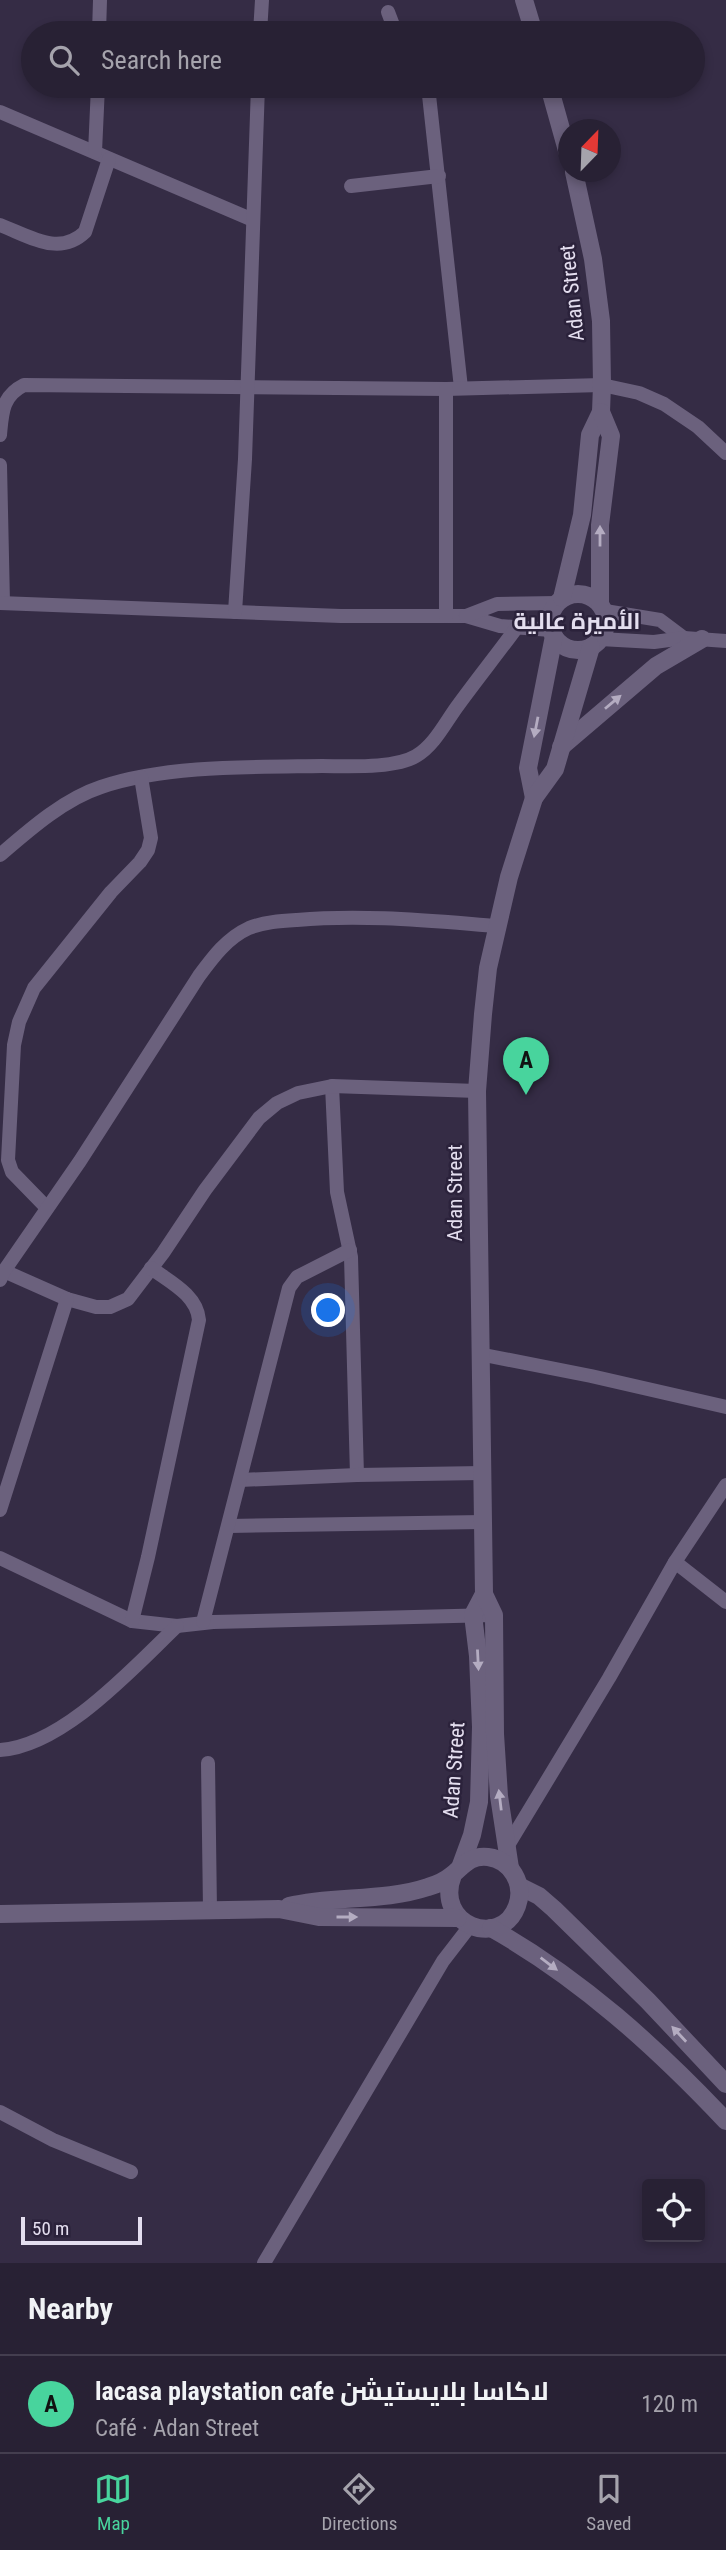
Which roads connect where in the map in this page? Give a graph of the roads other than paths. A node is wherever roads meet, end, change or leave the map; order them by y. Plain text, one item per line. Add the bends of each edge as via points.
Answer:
1 (100, 0) edge
2 (262, 0) edge
3 (524, 0) edge
4 (388, 12) dead end
5 (99, 21) edge
6 (261, 21) edge
7 (391, 21) edge
8 (530, 21) edge
9 (97, 98) edge
10 (258, 98) edge
11 (429, 98) edge
12 (553, 98) edge
13 (0, 112) edge
14 (559, 119) edge
15 (95, 152) junction
16 (109, 159) junction
17 (439, 176) junction
18 (575, 182) edge
19 (351, 186) dead end
20 (253, 220) junction
21 (0, 225) edge
22 (602, 384) junction
23 (247, 387) junction
24 (453, 388) junction
25 (601, 412) junction
26 (0, 435) edge
27 (726, 453) edge
28 (0, 465) edge
29 (560, 601) junction
30 (1, 603) edge
31 (602, 608) junction
32 (236, 612) junction
33 (446, 616) junction
34 (466, 616) junction
35 (517, 627) junction
36 (553, 633) junction
37 (684, 638) junction
38 (702, 639) junction
39 (726, 641) edge
40 (595, 643) junction
41 (561, 747) junction
42 (141, 777) junction
43 (534, 797) junction
44 (0, 855) edge
45 (497, 926) junction
46 (332, 1086) junction
47 (477, 1091) junction
48 (47, 1208) junction
49 (350, 1250) junction
50 (151, 1268) junction
51 (2, 1276) edge
52 (67, 1299) junction
53 (480, 1354) junction
54 (726, 1407) edge
55 (482, 1473) junction
56 (357, 1475) junction
57 (240, 1480) junction
58 (726, 1485) edge
59 (0, 1510) edge
60 (483, 1522) junction
61 (229, 1526) junction
62 (0, 1558) edge
63 (675, 1562) junction
64 (484, 1594) junction
65 (726, 1602) edge
66 (473, 1615) junction
67 (494, 1615) junction
68 (132, 1621) junction
69 (203, 1622) junction
70 (177, 1626) junction
71 (0, 1750) edge
72 (208, 1763) dead end
73 (507, 1847) junction
74 (510, 1868) junction
75 (457, 1870) junction
76 (519, 1886) junction
77 (279, 1909) junction
78 (210, 1910) junction
79 (0, 1914) edge
80 (464, 1922) junction
81 (491, 1928) junction
82 (726, 2084) edge
83 (0, 2112) edge
84 (726, 2121) edge
85 (131, 2172) dead end
86 (264, 2263) edge

1 - 5 street
2 - 6 street
3 - 8 street
4 - 7 street
9 - 15 street
10 - 20 street
11 - 17 street
12 - 14 street
13 - 15 street
15 - 16 street
16 - 20 street
16 - 21 street via 85,232 76,240 51,244
17 - 19 street
17 - 24 street
18 - 22 street, Adan Street via 593,259 601,321
20 - 23 street
22 - 24 street
22 - 25 street, Adan Street
22 - 27 street via 664,404
23 - 24 street
23 - 26 street via 24,385 7,398
23 - 32 street
24 - 33 street
25 - 29 street, Adan Street via 590,435 582,515
31 -> 25 street, Adan Street via 600,525 611,436
28 - 30 street
29 - 31 street via 583,594 593,597
29 - 34 street via 497,604
29 - 36 street via 551,616
30 - 32 street
31 - 37 street via 660,620
31 - 40 street via 605,631
32 - 33 street
33 - 34 street
34 - 35 street
35 - 36 street
35 - 42 street via 437,736 414,758 352,766 236,767
36 - 40 street via 564,646 577,650
36 -> 43 street, Adan Street via 528,768
37 - 38 street
37 - 40 street
38 - 39 street
41 -> 38 street via 656,666
40 - 41 street, Adan Street
41 - 43 street, Adan Street via 555,769
42 - 44 street via 99,787 74,800
42 - 48 street via 151,838 148,850 34,988 19,1022 8,1160 12,1172
43 - 45 street, Adan Street
45 - 47 street, Adan Street via 488,968
45 - 48 street via 323,918 268,922 232,938 199,976
46 - 47 street
46 - 49 street via 337,1192
46 - 50 street via 298,1093 259,1118
47 - 53 street, Adan Street
48 - 51 street
49 - 56 street
49 - 57 street via 298,1277 289,1289
50 - 52 street via 128,1299 110,1307
50 - 68 street via 194,1301 199,1320
51 - 52 street
52 - 59 street
53 - 54 street
53 - 55 street, Adan Street
55 - 56 street
55 - 60 street, Adan Street
56 - 57 street
57 - 61 street
58 - 63 street
60 - 61 street
60 - 64 street, Adan Street
61 - 69 street
62 - 68 street
63 - 65 street
63 - 73 street
64 - 66 street, Adan Street
64 - 67 street, Adan Street
66 - 67 street
66 - 69 street
66 -> 75 street, Adan Street via 481,1727 479,1802
73 -> 67 street, Adan Street via 496,1746
68 - 70 street
69 - 70 street
70 - 71 street via 106,1694 58,1729 17,1749
72 - 78 street
73 - 74 street, Adan Street
74 - 75 street via 477,1857
74 - 76 street
75 - 77 street via 429,1887 409,1892
75 - 80 street via 448,1897
76 - 81 street via 514,1913
82 -> 76 street via 554,1909
77 - 78 street
77 -> 80 street via 318,1917
78 - 79 street
80 - 81 street
80 - 86 street
81 -> 84 street via 532,1951 635,2031
83 - 85 street

